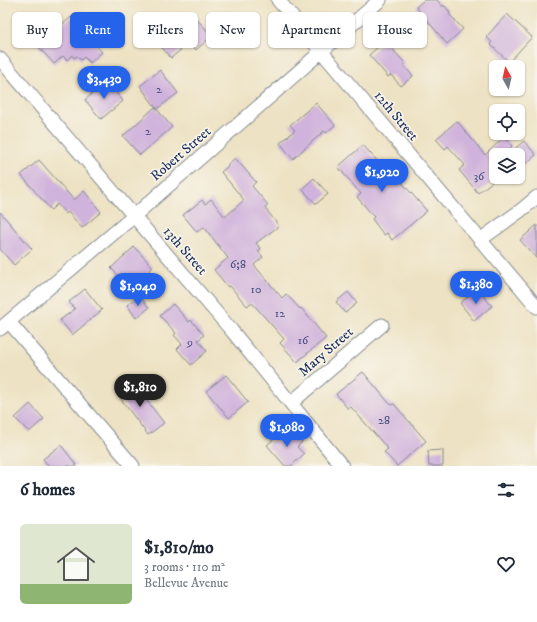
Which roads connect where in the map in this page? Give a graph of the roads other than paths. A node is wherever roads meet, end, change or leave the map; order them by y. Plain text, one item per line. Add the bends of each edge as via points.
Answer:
1 (278, 0) edge
2 (380, 0) edge
3 (322, 52) junction
4 (0, 59) edge
5 (537, 197) edge
6 (134, 216) junction
7 (480, 240) junction
8 (537, 307) edge
9 (382, 325) dead end
10 (4, 326) edge
11 (291, 403) junction
12 (133, 466) edge
13 (342, 466) edge

1 - 3 street, 12th Street
2 - 3 street, Robert Street
3 - 6 street, Robert Street
3 - 7 street, 12th Street
4 - 6 street, 13th Street
5 - 7 street
6 - 10 street, Robert Street
6 - 11 street, 13th Street
7 - 8 street, 12th Street
9 - 11 street, Mary Street
10 - 12 street
11 - 13 street, 13th Street

